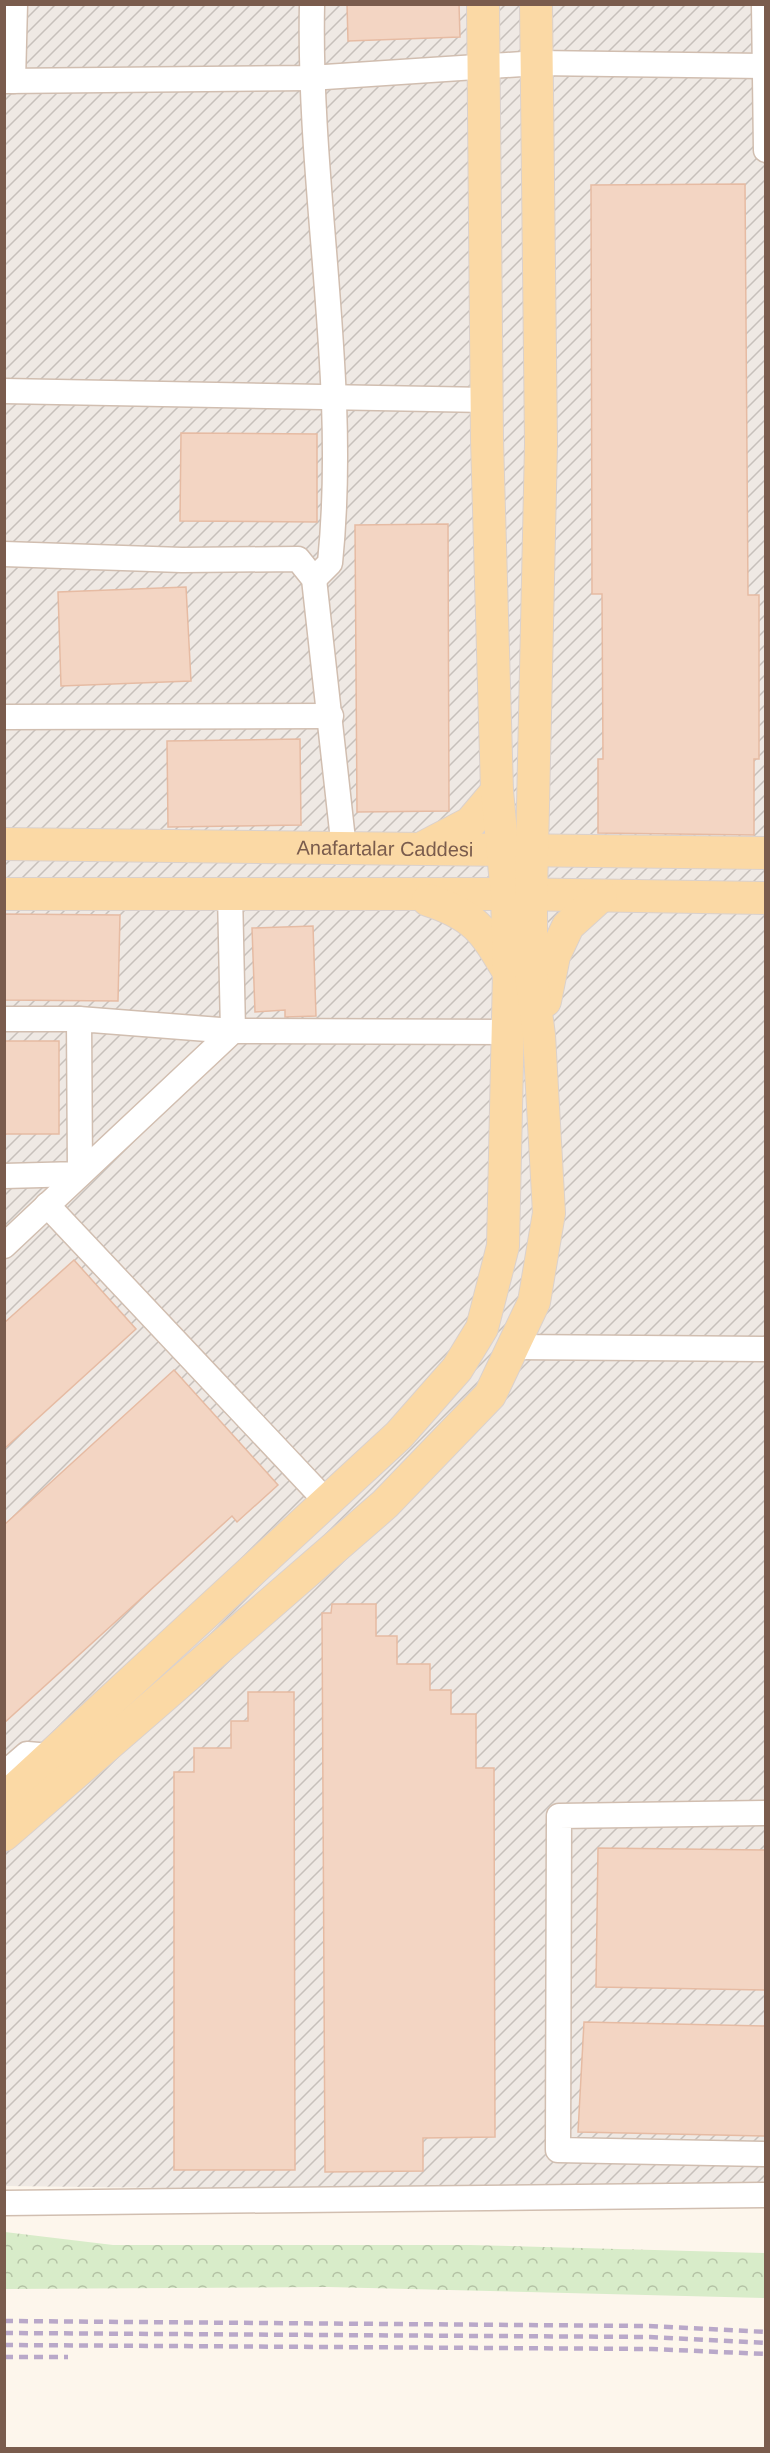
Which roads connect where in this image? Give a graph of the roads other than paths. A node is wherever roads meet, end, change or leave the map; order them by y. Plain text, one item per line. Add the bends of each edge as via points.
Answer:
1 (15, 4) edge
2 (312, 4) edge
3 (483, 4) edge
4 (536, 4) edge
5 (764, 4) edge
6 (537, 63) junction
7 (483, 66) junction
8 (765, 66) edge
9 (310, 78) junction
10 (9, 81) edge
11 (765, 150) edge
12 (4, 391) edge
13 (335, 397) junction
14 (487, 400) junction
15 (4, 554) edge
16 (314, 579) junction
17 (331, 716) junction
18 (4, 717) edge
19 (497, 791) junction
20 (4, 844) edge
21 (344, 849) junction
22 (418, 850) junction
23 (516, 851) junction
24 (765, 853) edge
25 (230, 893) junction
26 (4, 894) edge
27 (410, 894) junction
28 (519, 895) junction
29 (601, 896) junction
30 (765, 898) edge
31 (509, 972) junction
32 (4, 1019) edge
33 (79, 1019) junction
34 (232, 1031) junction
35 (524, 1033) junction
36 (80, 1174) junction
37 (4, 1176) edge
38 (47, 1205) junction
39 (4, 1246) edge
40 (513, 1347) junction
41 (765, 1349) edge
42 (327, 1502) junction
43 (60, 1767) junction
44 (4, 1774) edge
45 (4, 1798) edge
46 (765, 1813) edge
47 (4, 1835) edge
48 (765, 2154) edge
49 (765, 2195) edge
50 (4, 2203) edge

1 - 10 street
2 - 9 street
3 - 7 main road
4 - 6 main road
5 - 8 street
6 - 7 street
6 - 8 street
6 - 23 main road via 541,444
7 - 9 street
7 - 14 main road
8 - 11 street
9 - 10 street
9 - 13 street
12 - 13 street
13 - 14 street
13 - 16 street via 330,563
14 - 19 main road
15 - 16 street via 298,559
16 - 17 street
17 - 18 street
17 - 21 street
19 - 22 main road via 470,823
19 - 23 main road
20 - 21 main road, Anafartalar Caddesi
21 - 22 main road, Anafartalar Caddesi
22 - 23 main road, Anafartalar Caddesi
23 - 24 main road, Anafartalar Caddesi
23 - 28 main road
25 - 26 main road
25 - 27 main road
25 - 34 street
27 - 28 main road
27 - 31 main road via 457,909 478,925
28 - 29 main road
28 - 31 main road
28 - 35 main road via 531,975
29 - 30 main road
29 - 35 main road via 568,926
31 - 35 main road
32 - 33 street
33 - 34 street
33 - 36 street
34 - 35 street
34 - 36 street
35 - 40 main road via 549,1213 534,1302
35 - 42 main road via 503,1246 482,1328 457,1369 399,1435
36 - 37 street
36 - 38 street
38 - 39 street
38 - 42 street
40 - 41 street
40 - 43 main road via 490,1395 385,1504
42 - 43 main road
43 - 44 street via 27,1754
43 - 45 main road
43 - 47 main road
46 - 48 street via 559,1816 558,2150
49 - 50 street

